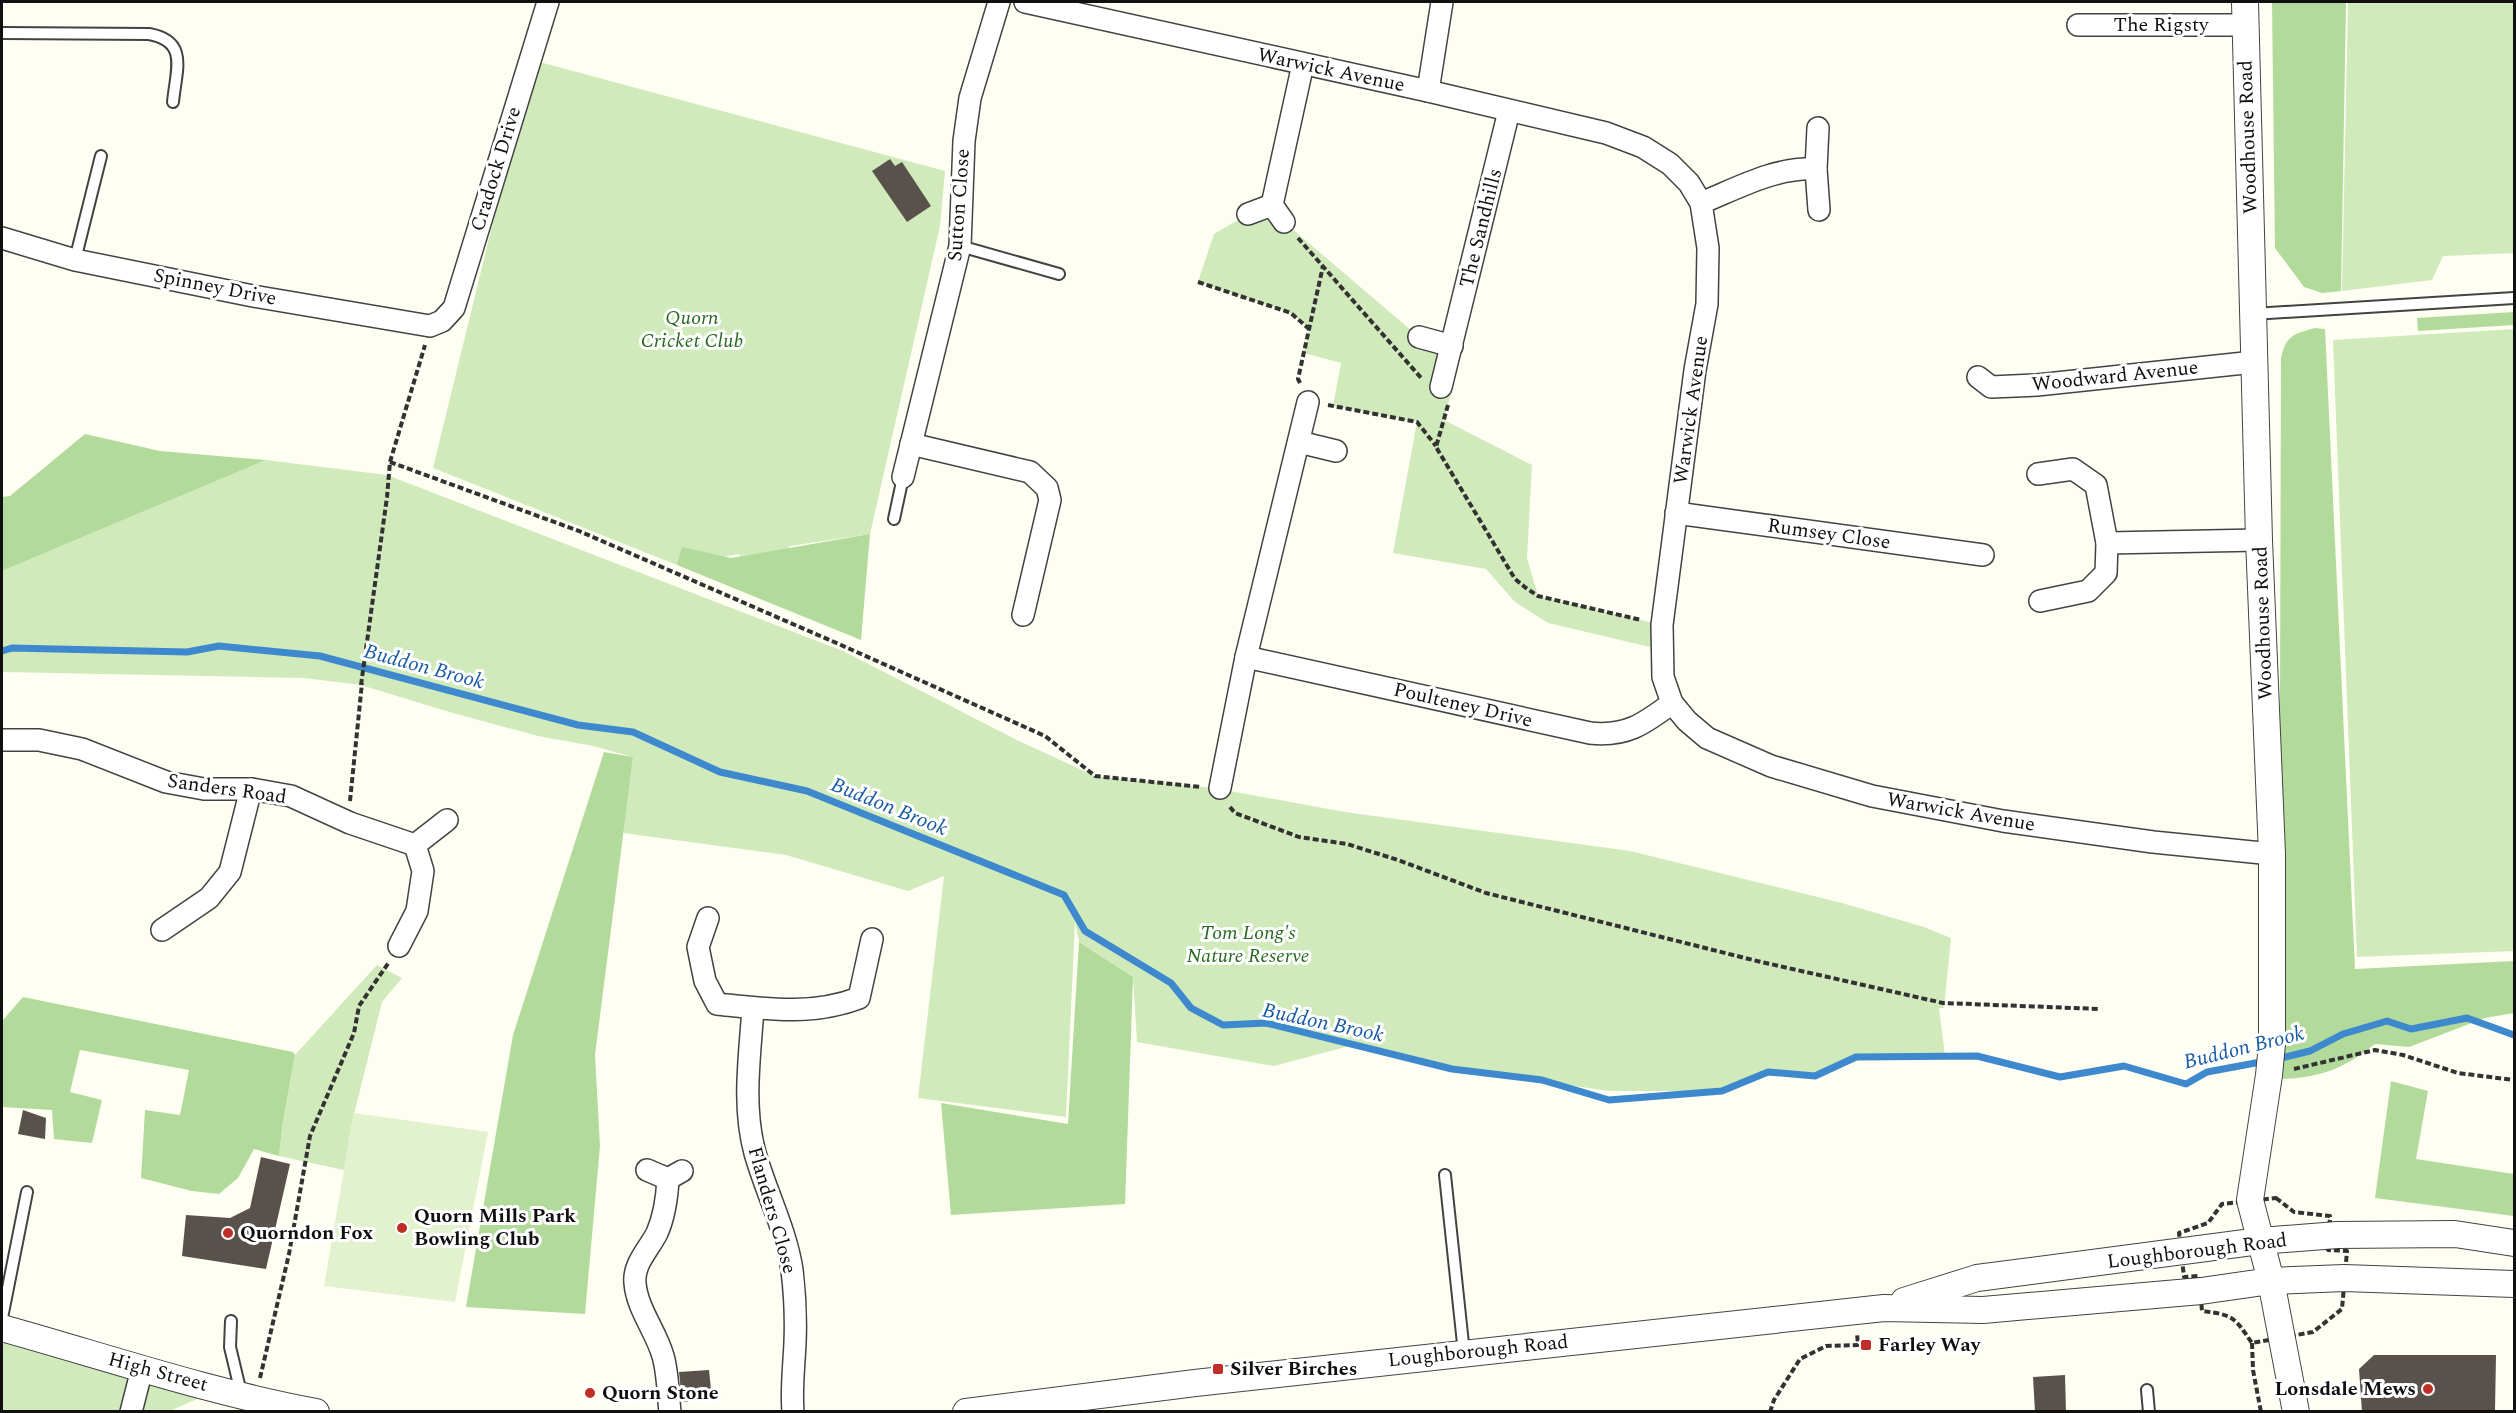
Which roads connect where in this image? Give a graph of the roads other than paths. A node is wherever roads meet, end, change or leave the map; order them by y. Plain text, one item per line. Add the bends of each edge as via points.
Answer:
1 (548, 2) edge
2 (999, 2) edge
3 (1025, 2) edge
4 (1442, 2) edge
5 (2245, 13) edge
6 (2078, 25) dead end
7 (2, 33) edge
8 (1303, 64) junction
9 (1428, 91) junction
10 (173, 102) dead end
11 (1509, 111) junction
12 (1818, 128) dead end
13 (100, 156) dead end
14 (1816, 169) junction
15 (1701, 203) junction
16 (1820, 210) dead end
17 (1248, 214) dead end
18 (2, 238) edge
19 (960, 246) junction
20 (75, 260) junction
21 (1059, 274) dead end
22 (2514, 298) edge
23 (2253, 314) junction
24 (430, 326) joint
25 (1419, 337) dead end
26 (1452, 346) junction
27 (2254, 362) junction
28 (1978, 377) dead end
29 (1442, 387) road end
30 (1308, 402) road end
31 (1299, 442) junction
32 (911, 444) junction
33 (1336, 451) dead end
34 (2038, 474) dead end
35 (903, 477) joint
36 (1676, 513) junction
37 (894, 519) dead end
38 (2259, 540) junction
39 (2107, 543) junction
40 (1983, 555) dead end
41 (2040, 601) dead end
42 (1023, 615) dead end
43 (1246, 657) junction
44 (1672, 703) junction
45 (2, 740) edge
46 (1220, 788) dead end
47 (250, 789) junction
48 (447, 820) dead end
49 (415, 845) junction
50 (2272, 854) junction
51 (708, 918) dead end
52 (162, 930) dead end
53 (872, 939) dead end
54 (399, 946) road end
55 (753, 1008) junction
56 (647, 1170) dead end
57 (1445, 1175) dead end
58 (27, 1192) dead end
59 (2260, 1241) junction
60 (2514, 1243) edge
61 (2271, 1281) junction
62 (2514, 1284) edge
63 (1884, 1308) junction
64 (2, 1318) edge
65 (231, 1321) dead end
66 (2, 1328) edge
67 (1464, 1353) junction
68 (142, 1369) junction
69 (2147, 1390) dead end
70 (250, 1396) junction
71 (131, 1412) edge
72 (316, 1412) edge
73 (670, 1412) edge
74 (793, 1412) edge
75 (966, 1412) edge
76 (2149, 1412) edge
77 (2296, 1412) edge

1 - 24 street, Cradock Drive via 454,308 442,321
2 - 19 street, Sutton Close via 969,109
3 - 8 street, Warwick Avenue
4 - 9 street
5 - 6 street, The Rigsty
5 - 23 street, Woodhouse Road
7 - 10 lane via 162,36 170,40 177,56
8 - 9 street, Warwick Avenue
8 - 17 street via 1278,213
9 - 11 street, Warwick Avenue
11 - 15 street, Warwick Avenue via 1606,133 1643,147 1670,164 1689,183
11 - 26 street, The Sandhills
12 - 14 street
13 - 20 lane
14 - 15 street via 1796,168 1772,174
14 - 16 street
15 - 36 street, Warwick Avenue via 1708,248 1707,304
18 - 20 street, Spinney Drive
19 - 21 lane
19 - 32 street, Sutton Close
20 - 24 street, Spinney Drive
22 - 23 lane
23 - 27 street, Woodhouse Road
25 - 26 street
26 - 29 street, The Sandhills
27 - 28 street, Woodward Avenue via 2037,385 1990,387
27 - 38 street, Woodhouse Road
30 - 31 street
31 - 33 street
31 - 43 street
32 - 35 street, Sutton Close
32 - 42 street via 1030,472 1047,488 1050,500
34 - 39 street via 2073,469 2096,485
35 - 37 lane
36 - 40 street, Rumsey Close
36 - 44 street, Warwick Avenue via 1662,625 1663,677
38 - 39 street
38 - 50 street, Woodhouse Road
39 - 41 street via 2106,573 2088,591
43 - 44 street, Poulteney Drive via 1590,733 1610,735 1629,730
43 - 46 street
44 - 50 street, Warwick Avenue via 1707,738 1771,766 1872,796 2003,821
45 - 47 street, Sanders Road via 39,740 82,749 166,783 204,789
47 - 49 street, Sanders Road via 291,796 350,823
47 - 52 street via 230,872 209,898
48 - 49 street
49 - 54 street via 423,871 417,911
50 - 59 street, Woodhouse Road via 2272,1044 2250,1200
51 - 55 street via 698,947 705,981 717,1004
53 - 55 street via 859,998 838,1006 792,1012
55 - 74 street, Flanders Close via 750,1128 792,1268
56 - 73 street via 675,1175 656,1234 640,1258 634,1281 641,1308 664,1359
57 - 67 lane
58 - 64 lane
59 - 60 street, Loughborough Road via 2455,1234
59 - 61 street
59 - 63 street, Loughborough Road via 1977,1278
61 - 62 street, Loughborough Road via 2373,1277
61 - 63 street, Loughborough Road via 1983,1310
61 - 77 street
63 - 67 street, Loughborough Road
65 - 70 lane via 230,1347
66 - 68 street, High Street
67 - 75 street, Loughborough Road
68 - 70 street, High Street
68 - 71 street
69 - 76 lane
70 - 72 street, High Street

